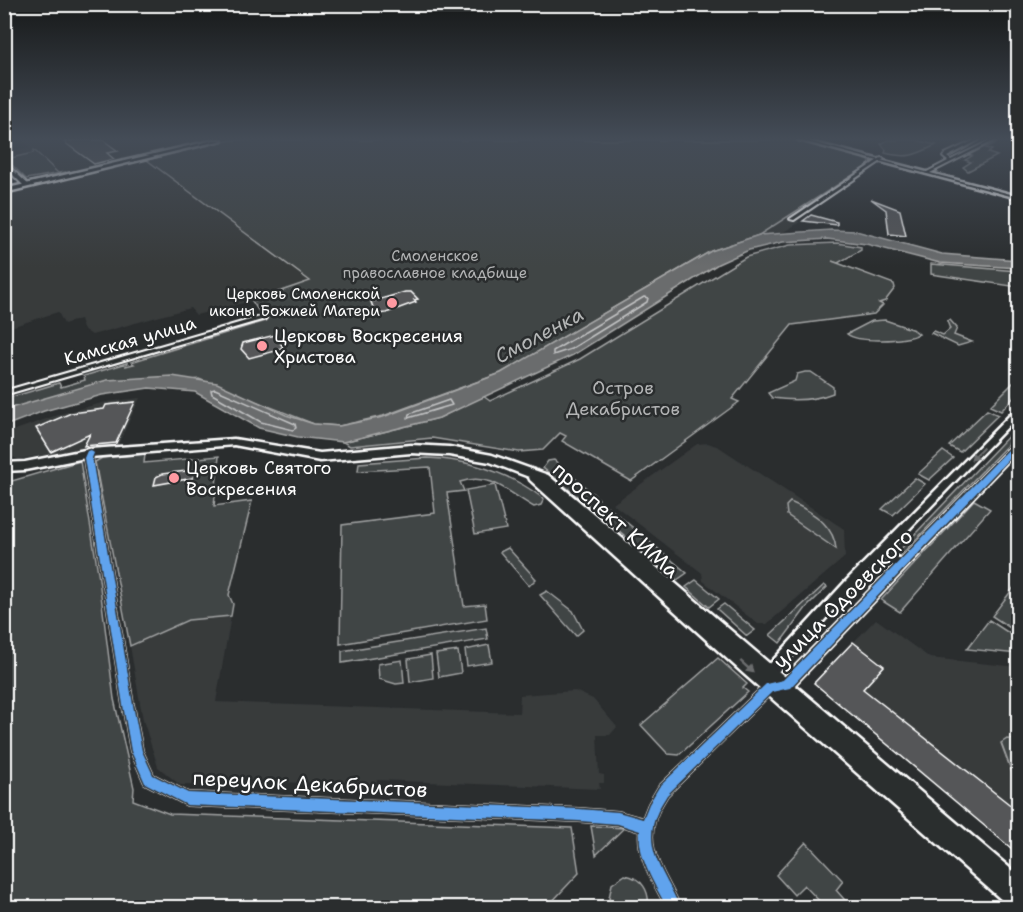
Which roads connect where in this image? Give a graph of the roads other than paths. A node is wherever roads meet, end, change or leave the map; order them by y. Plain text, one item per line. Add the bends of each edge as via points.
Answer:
1 (24, 183) edge
2 (36, 183) edge
3 (36, 183) edge
4 (847, 183) edge
5 (968, 183) edge
6 (26, 185) junction
7 (4, 190) edge
8 (1018, 196) edge
9 (792, 219) dead end
10 (263, 318) dead end
11 (4, 393) edge
12 (1018, 412) edge
13 (1018, 445) edge
14 (90, 453) junction
15 (4, 467) edge
16 (881, 552) junction
17 (902, 566) junction
18 (775, 681) junction
19 (645, 826) junction
20 (1018, 886) edge
21 (1018, 902) edge
22 (674, 908) edge

1 - 6 street
2 - 6 main road
3 - 6 main road
4 - 9 street
5 - 8 street
6 - 7 main road
10 - 11 street, Камская улица
12 -> 16 street, улица Одоевского
13 - 17 street, улица Одоевского
14 - 15 main road
14 - 18 main road, проспект КИМа via 234,442 320,457 430,449 492,459 531,474
14 - 19 street, переулок Декабристов via 87,458 128,705 149,779 187,799 579,815 618,818
16 - 17 street
16 - 18 street, улица Одоевского
17 - 18 street, улица Одоевского
18 - 19 street, улица Одоевского via 663,791
18 - 20 main road, проспект КИМа
18 - 21 main road, проспект КИМа
19 - 22 street via 650,862

